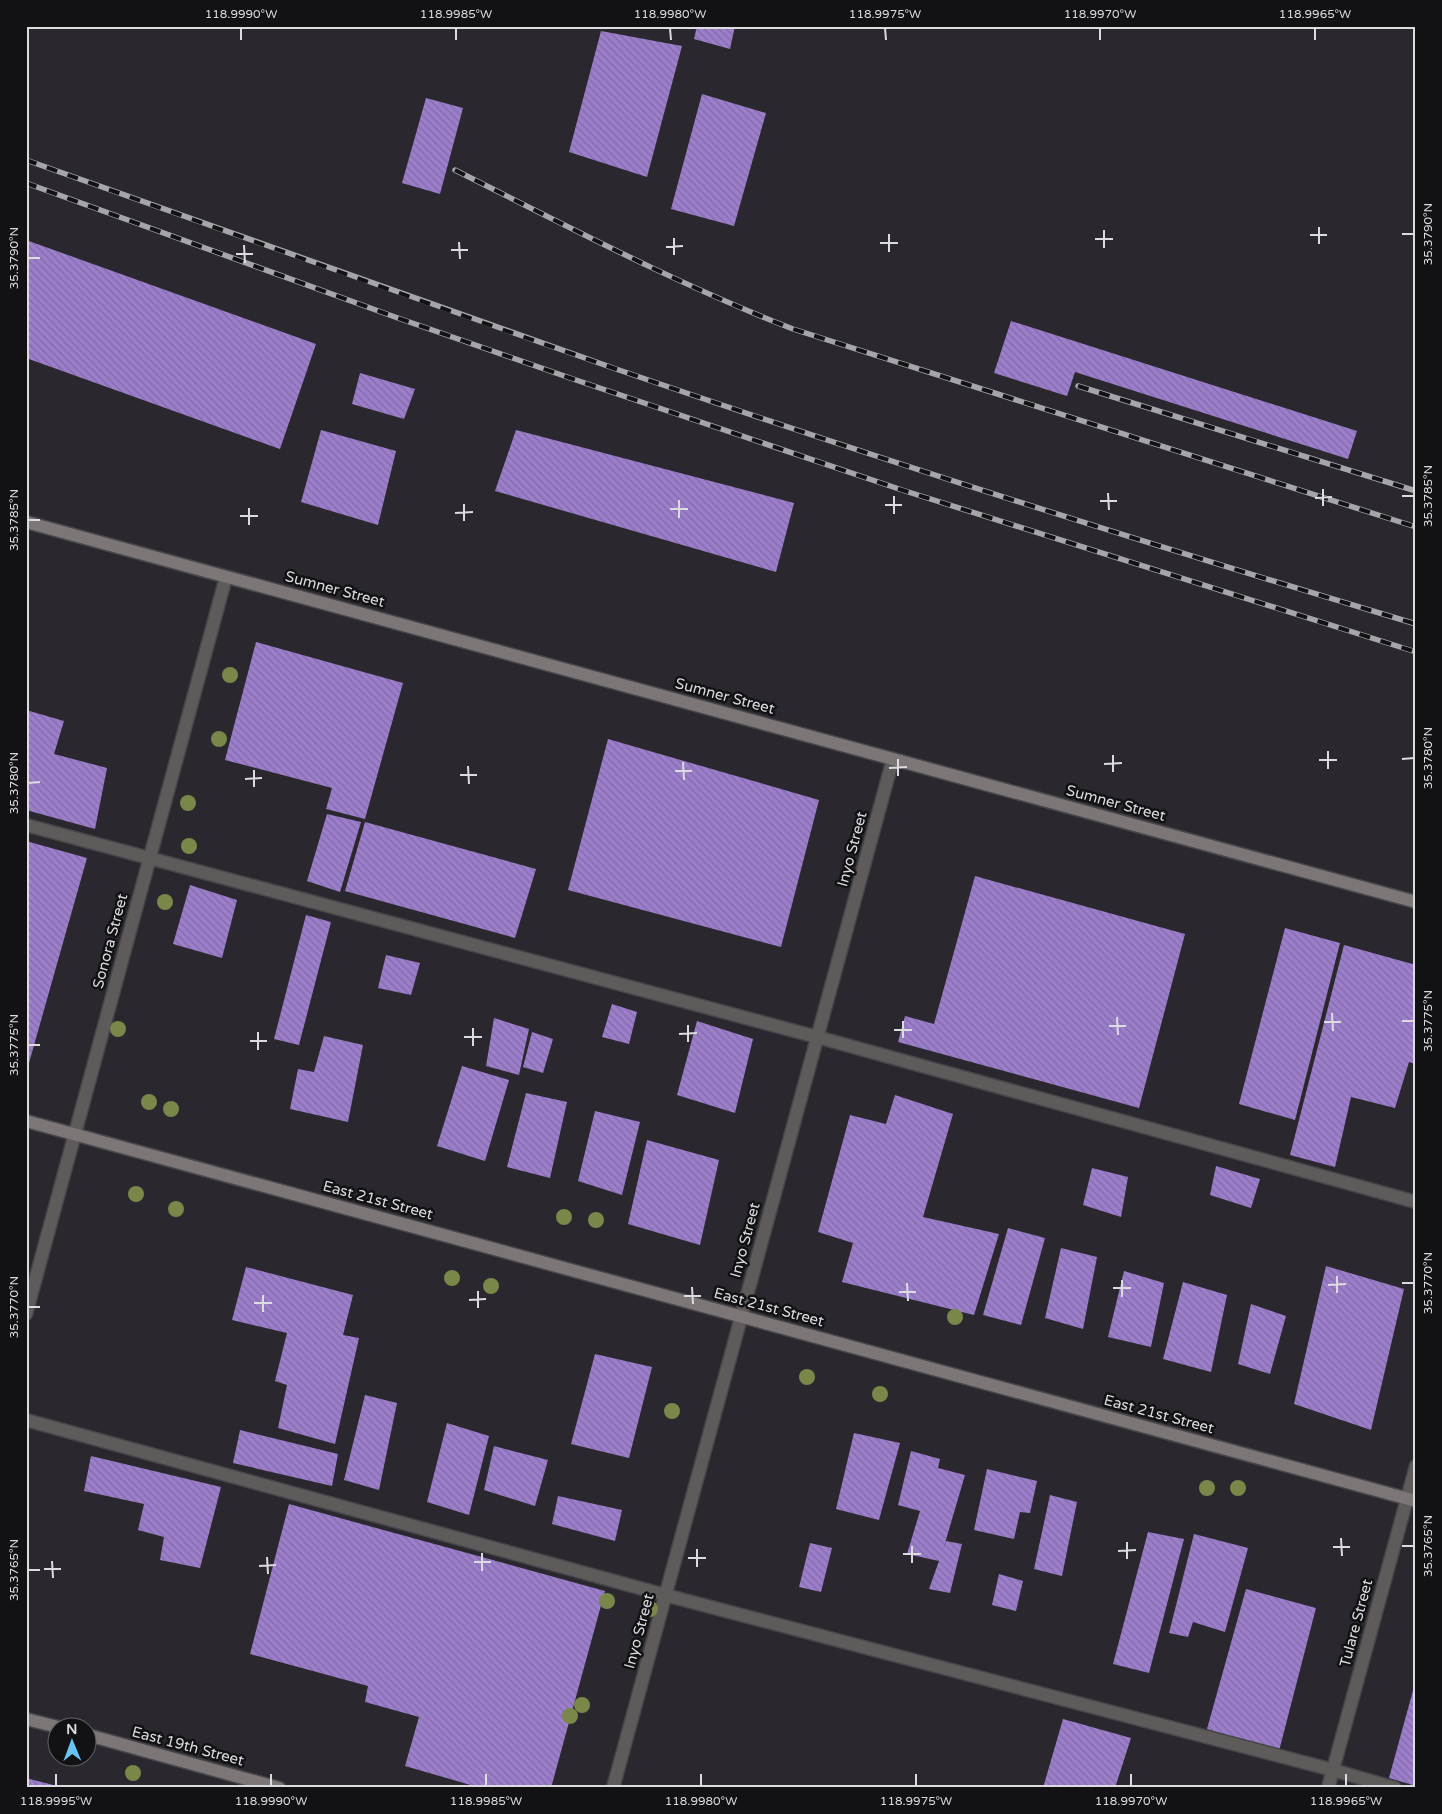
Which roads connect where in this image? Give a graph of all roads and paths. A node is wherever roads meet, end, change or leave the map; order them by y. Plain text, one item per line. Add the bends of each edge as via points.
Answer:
1 (26, 522) edge
2 (226, 576) junction
3 (893, 759) junction
4 (26, 825) edge
5 (149, 859) junction
6 (1416, 902) edge
7 (817, 1038) junction
8 (26, 1121) edge
9 (75, 1134) junction
10 (1416, 1202) edge
11 (26, 1314) edge
12 (741, 1316) junction
13 (26, 1420) edge
14 (1416, 1466) edge
15 (1411, 1500) edge
16 (665, 1595) junction
17 (26, 1719) edge
18 (48, 1724) edge
19 (98, 1738) edge
20 (1333, 1770) junction
21 (279, 1788) edge
22 (613, 1788) edge
23 (1328, 1788) edge
24 (1395, 1788) edge

1 - 2 street, Sumner Street
2 - 3 street, Sumner Street
2 - 5 street, Sonora Street
3 - 6 street, Sumner Street
3 - 7 street, Inyo Street
4 - 5 street
5 - 7 street
5 - 9 street, Sonora Street
7 - 10 street
7 - 12 street, Inyo Street
8 - 9 street, East 21st Street
9 - 11 street, Sonora Street
9 - 12 street, East 21st Street
12 - 15 street, East 21st Street
12 - 16 street, Inyo Street
13 - 16 street
14 - 15 street, Tulare Street
15 - 20 street, Tulare Street
16 - 20 street
16 - 22 street, Inyo Street
17 - 18 street
19 - 21 street, East 19th Street
20 - 23 street, Tulare Street
20 - 24 street

